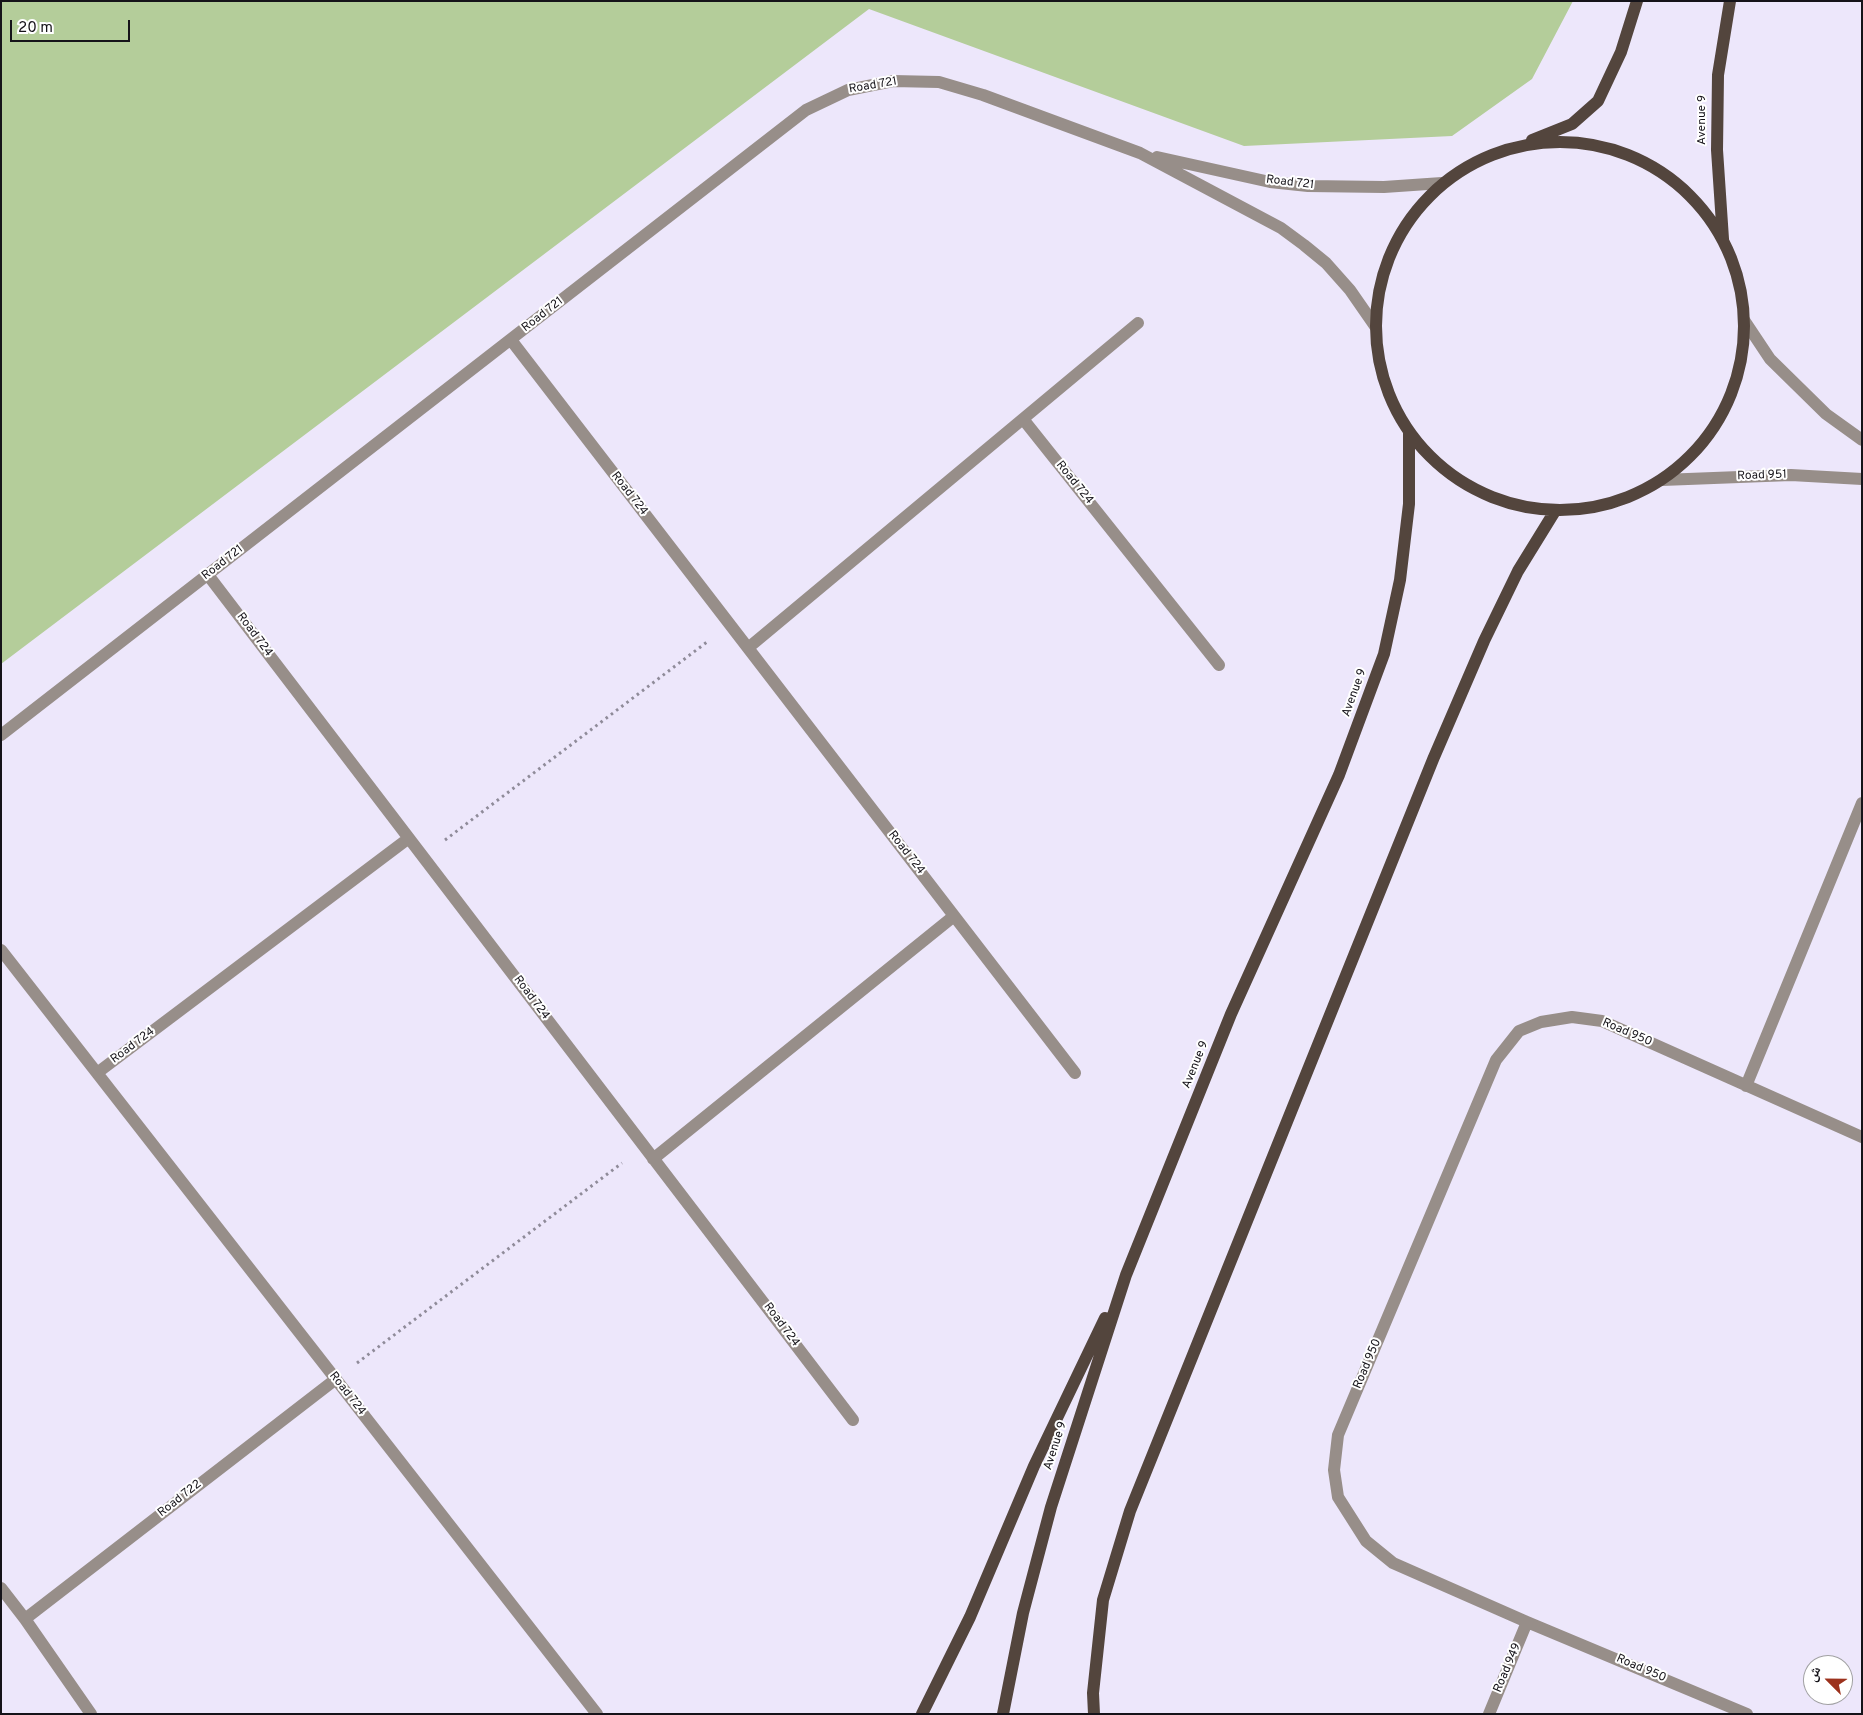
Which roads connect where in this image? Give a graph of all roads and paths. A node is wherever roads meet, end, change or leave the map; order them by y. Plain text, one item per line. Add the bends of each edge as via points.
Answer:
1 (1637, 1) edge
2 (1730, 1) edge
3 (1520, 145) junction
4 (1140, 153) junction
5 (1442, 183) junction
6 (1723, 239) junction
7 (1744, 320) junction
8 (1138, 323) dead end
9 (1375, 326) junction
10 (511, 340) junction
11 (1023, 419) junction
12 (1409, 432) junction
13 (1862, 440) edge
14 (1862, 479) edge
15 (1662, 480) junction
16 (1555, 511) junction
17 (208, 575) junction
18 (730, 625) junction
19 (748, 648) junction
20 (1219, 665) dead end
21 (1, 735) edge
22 (1862, 804) edge
23 (409, 838) junction
24 (423, 856) junction
25 (954, 916) junction
26 (1, 950) edge
27 (1075, 1072) dead end
28 (97, 1073) junction
29 (1746, 1086) junction
30 (1862, 1136) edge
31 (644, 1146) junction
32 (653, 1159) junction
33 (1126, 1276) junction
34 (336, 1379) junction
35 (853, 1420) dead end
36 (1, 1588) edge
37 (25, 1619) junction
38 (1527, 1622) junction
39 (91, 1714) edge
40 (597, 1714) edge
41 (922, 1714) edge
42 (1003, 1714) edge
43 (1094, 1714) edge
44 (1489, 1714) edge
45 (1747, 1714) edge

1 - 3 main road via 1621,52 1598,101 1572,124
2 - 6 main road, Avenue 9 via 1718,75 1717,150
3 - 5 main road via 1479,159
3 - 6 main road via 1568,141 1615,148 1659,169 1696,200
4 - 5 street, Road 721 via 1270,182 1308,186
4 - 9 street, Road 721 via 1273,224 1304,245 1326,263 1350,290
4 - 10 street, Road 721 via 982,94 939,82 893,81 848,90 806,110
5 - 9 main road via 1414,212 1393,247 1380,286
6 - 7 main road via 1742,292
7 - 13 street via 1770,359 1826,414
7 - 15 main road via 1740,366 1724,410 1697,449
8 - 11 street
9 - 12 main road via 1384,381 1394,408
10 - 17 street, Road 721
10 - 18 street, Road 724
11 - 19 street
11 - 20 street, Road 724
12 - 16 main road via 1437,464 1472,489 1512,505
12 - 33 main road, Avenue 9 via 1409,504 1400,580 1384,654 1339,775 1231,1014
14 - 15 street, Road 951 via 1791,475
15 - 16 main road via 1611,503
16 - 43 main road via 1518,571 1434,757 1130,1511 1103,1600 1093,1694
17 - 21 street, Road 721
17 - 23 street, Road 724
18 - 19 street, Road 724
18 - 24 path
19 - 25 street, Road 724
22 - 29 street
23 - 24 street, Road 724
23 - 28 street, Road 724
24 - 31 street, Road 724
25 - 27 street, Road 724
25 - 32 street
26 - 28 street, Road 724
28 - 34 street, Road 724
29 - 30 street, Road 950
29 - 38 street, Road 950 via 1602,1020 1572,1016 1541,1022 1519,1031 1496,1060 1338,1435 1334,1470 1338,1497 1366,1541 1393,1562
31 - 32 street, Road 724
31 - 34 path
32 - 35 street, Road 724
33 - 41 main road via 1034,1466 970,1617
33 - 42 main road, Avenue 9 via 1051,1507 1023,1613
34 - 37 street, Road 722
34 - 40 street, Road 724
36 - 37 street
37 - 39 street
38 - 44 street, Road 949
38 - 45 street, Road 950

